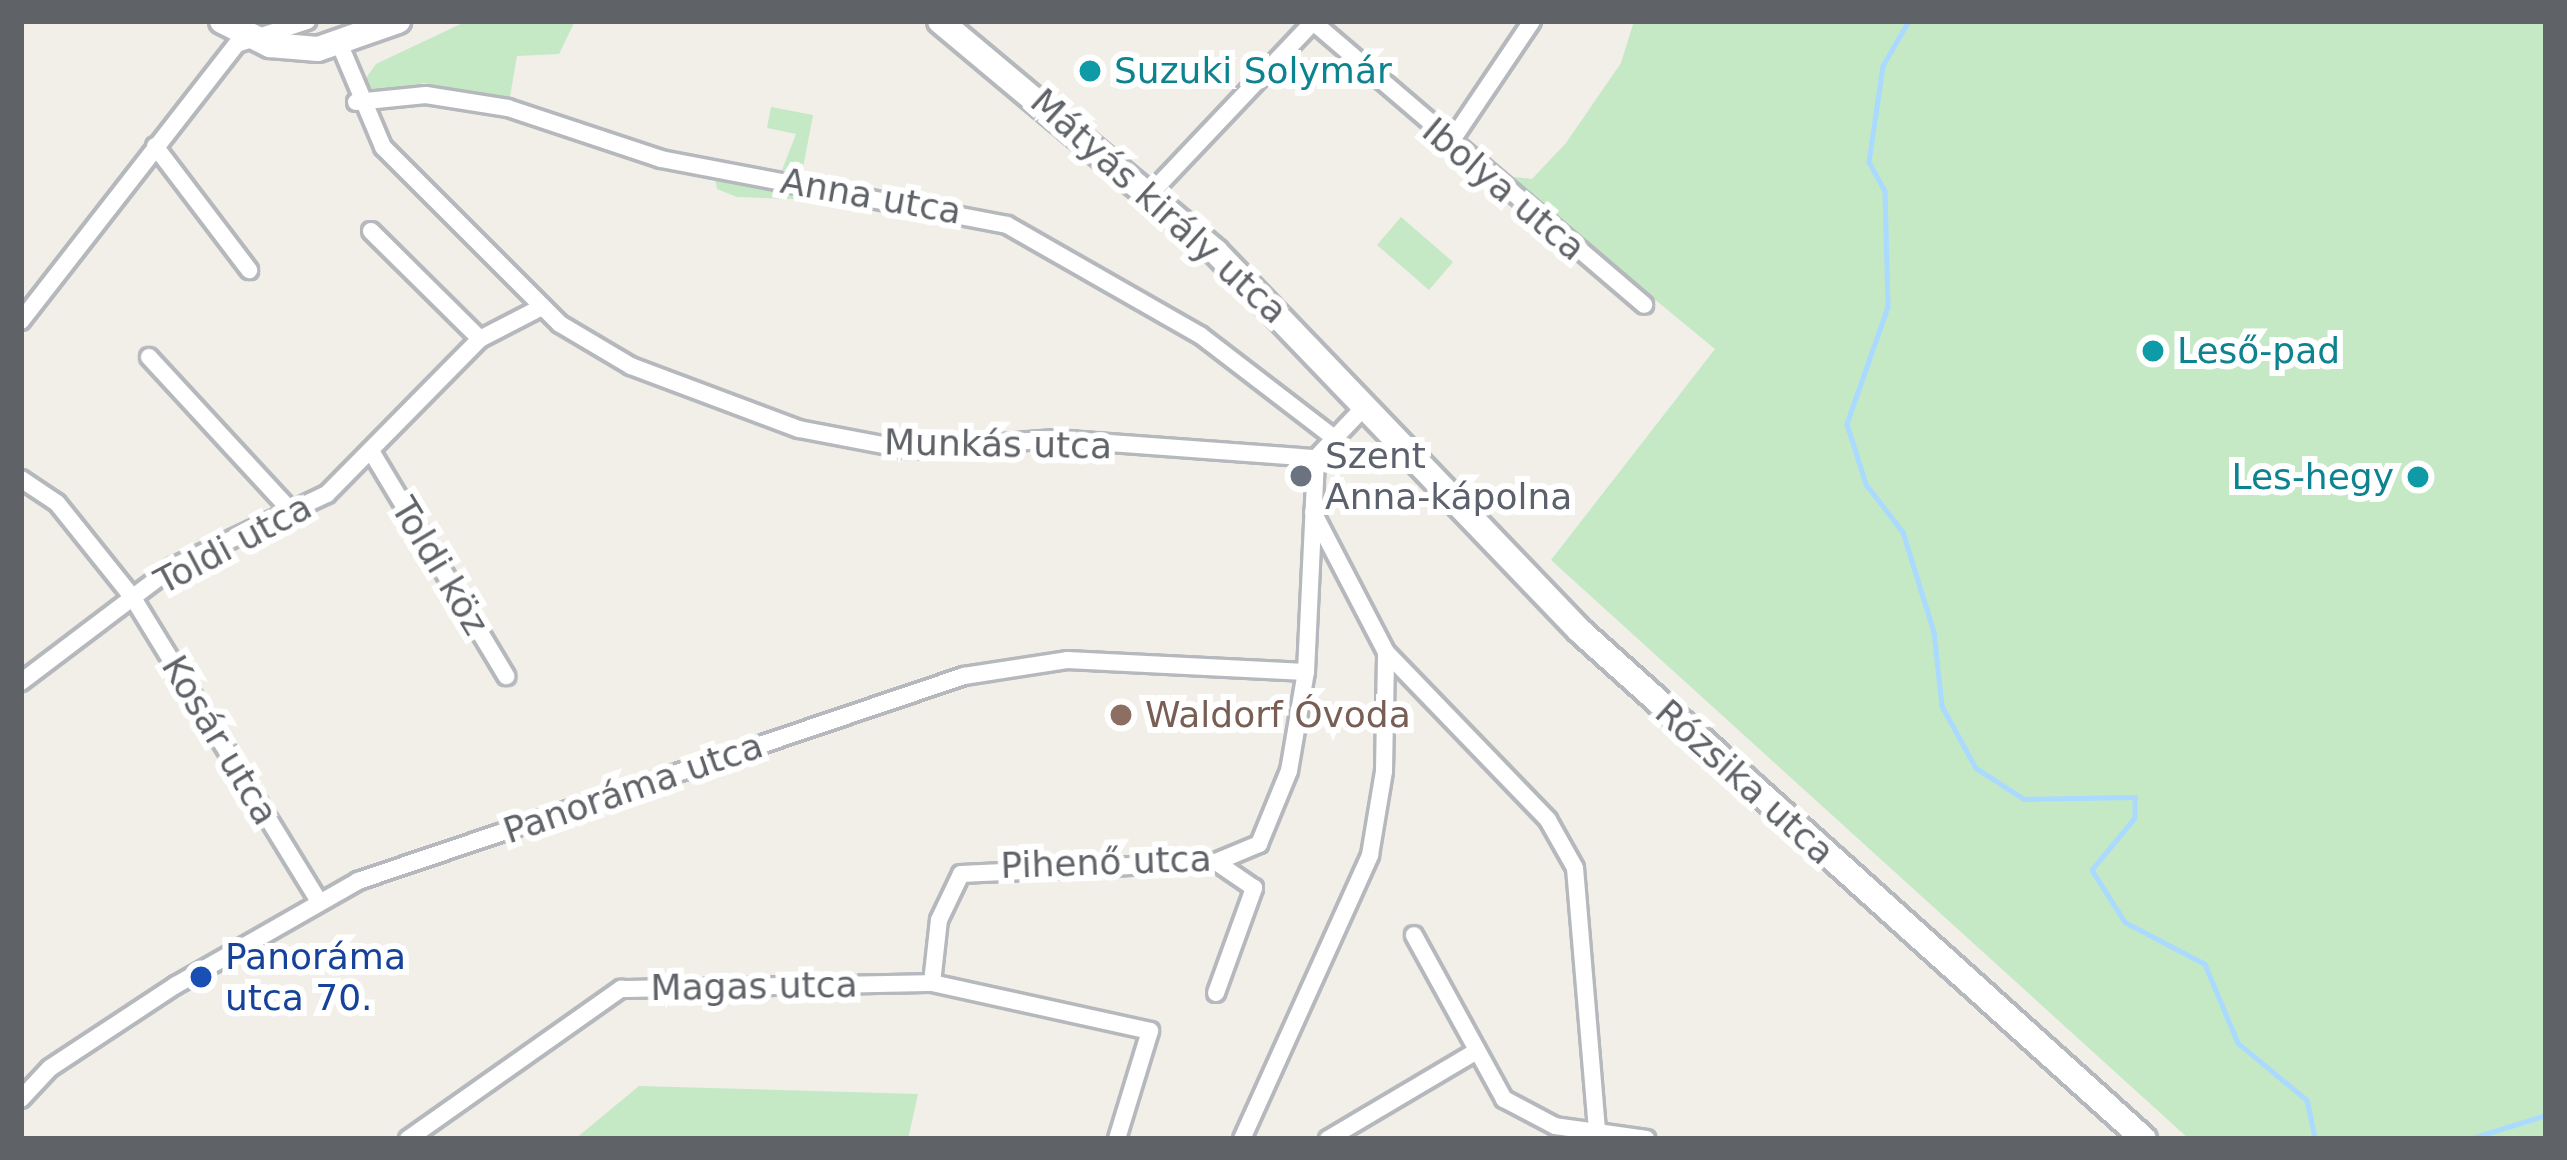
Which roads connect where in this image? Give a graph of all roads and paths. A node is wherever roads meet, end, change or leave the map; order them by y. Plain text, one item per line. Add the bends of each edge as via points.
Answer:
1 (222, 21) edge
2 (307, 21) edge
3 (398, 21) edge
4 (940, 21) edge
5 (1313, 21) edge
6 (1532, 21) edge
7 (245, 36) junction
8 (340, 45) junction
9 (356, 102) junction
10 (155, 146) junction
11 (1448, 146) junction
12 (1150, 194) junction
13 (371, 231) dead end
14 (249, 270) dead end
15 (1644, 304) dead end
16 (542, 307) junction
17 (21, 321) edge
18 (480, 339) junction
19 (149, 356) dead end
20 (1367, 404) junction
21 (1334, 436) junction
22 (374, 456) junction
23 (1316, 458) junction
24 (21, 479) edge
25 (1313, 511) junction
26 (294, 514) junction
27 (134, 598) junction
28 (1386, 652) junction
29 (1306, 672) junction
30 (506, 676) dead end
31 (21, 682) edge
32 (1216, 862) junction
33 (318, 900) junction
34 (1414, 935) dead end
35 (932, 982) junction
36 (1216, 993) dead end
37 (1477, 1051) junction
38 (21, 1100) edge
39 (1597, 1132) junction
40 (408, 1139) edge
41 (1117, 1139) edge
42 (1242, 1139) edge
43 (1328, 1139) edge
44 (1647, 1139) edge
45 (2144, 1139) edge

1 - 7 main road
2 - 7 street
3 - 8 main road
4 - 12 main road, Mátyás király utca
5 - 11 street, Ibolya utca
5 - 12 street, Ibolya utca
6 - 11 street
7 - 8 main road
7 - 10 street
8 - 9 street, Munkás utca
9 - 16 street, Munkás utca via 383,147
9 - 21 street, Anna utca via 461,99 661,159 946,205 1007,225 1201,335
10 - 14 street
10 - 17 street
11 - 15 street, Ibolya utca
12 - 20 main road, Mátyás király utca
13 - 18 street
16 - 18 street, Toldi utca
16 - 23 street, Munkás utca via 631,366 800,429 909,450 1055,440
18 - 22 street, Toldi utca
19 - 26 street
20 - 21 street
20 - 45 main road, Rózsika utca via 1631,680
21 - 23 street
22 - 26 street, Toldi utca
22 - 30 street, Toldi köz
23 - 25 street, Pihenő utca
24 - 27 street, Kosár utca via 57,503
25 - 28 street
25 - 29 street, Pihenő utca
26 - 27 street, Toldi utca via 173,567
27 - 31 street, Toldi utca
27 - 33 street, Kosár utca
28 - 39 street via 1548,820 1575,868
28 - 42 street via 1370,855
29 - 32 street, Pihenő utca via 1267,832
29 - 33 street, Panoráma utca via 1067,661 964,676
32 - 35 street, Pihenő utca via 961,874 939,920
32 - 36 street via 1254,888
33 - 38 street, Panoráma utca via 50,1068
34 - 37 street
35 - 40 street, Magas utca via 621,989
35 - 41 street, Magas utca via 1150,1031
37 - 39 street via 1504,1099
37 - 43 street
39 - 44 street

